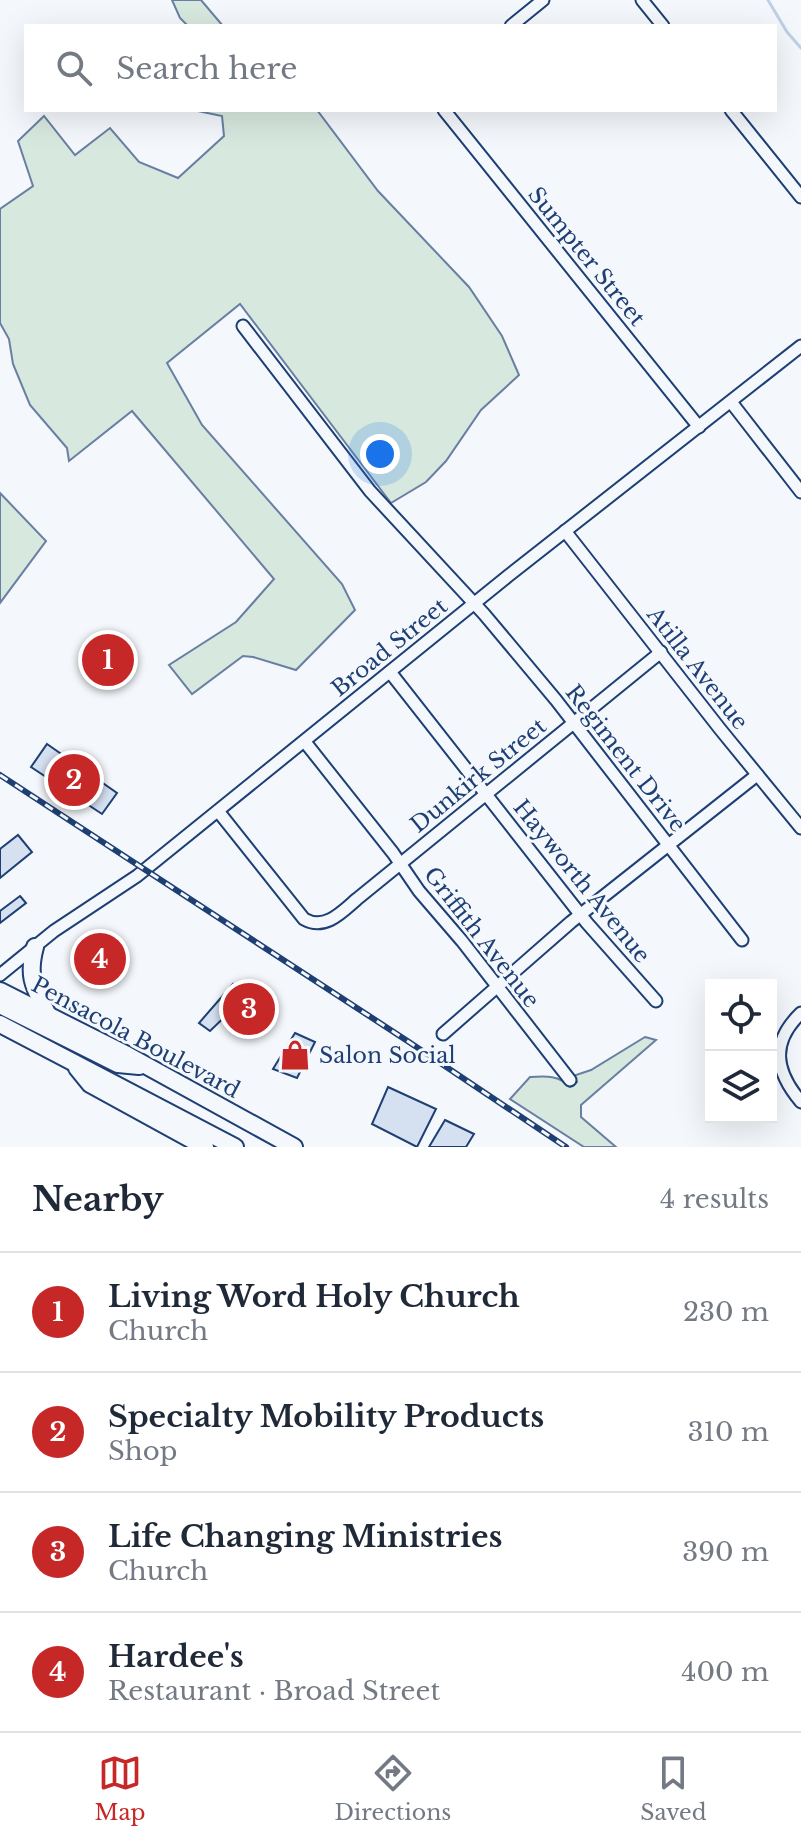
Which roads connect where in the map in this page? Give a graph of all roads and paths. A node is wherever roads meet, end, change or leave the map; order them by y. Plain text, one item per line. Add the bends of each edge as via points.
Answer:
1 (543, 0) edge
2 (642, 0) edge
3 (513, 24) edge
4 (661, 24) edge
5 (446, 112) edge
6 (733, 112) edge
7 (801, 197) edge
8 (243, 326) dead end
9 (801, 346) edge
10 (731, 402) junction
11 (699, 427) junction
12 (801, 492) edge
13 (565, 531) junction
14 (474, 604) junction
15 (661, 652) junction
16 (390, 672) junction
17 (574, 724) junction
18 (305, 742) junction
19 (757, 775) junction
20 (487, 795) junction
21 (218, 811) junction
22 (801, 828) edge
23 (669, 845) junction
24 (399, 864) junction
25 (581, 915) junction
26 (742, 940) dead end
27 (35, 947) junction
28 (0, 975) edge
29 (496, 987) junction
30 (0, 991) edge
31 (656, 1001) dead end
32 (0, 1005) edge
33 (47, 1013) junction
34 (801, 1013) edge
35 (0, 1024) edge
36 (443, 1034) dead end
37 (71, 1060) junction
38 (149, 1067) junction
39 (570, 1080) dead end
40 (801, 1102) edge
41 (205, 1147) edge
42 (235, 1147) edge
43 (294, 1147) edge

1 - 3 street
2 - 4 street
5 - 11 street, Sumpter Street
6 - 7 street
8 - 14 street, Regiment Drive via 370,491
9 - 10 street, Broad Street
10 - 11 street, Broad Street
10 - 12 street
11 - 13 street, Broad Street
13 - 14 street, Broad Street
13 - 15 street, Atilla Avenue
14 - 16 street, Broad Street
14 - 17 street, Regiment Drive
15 - 17 street, Dunkirk Street
15 - 19 street, Atilla Avenue
16 - 18 street, Broad Street
16 - 20 street, Hayworth Avenue
17 - 20 street, Dunkirk Street
17 - 23 street, Regiment Drive
18 - 21 street, Broad Street
18 - 24 street, Griffith Avenue
19 - 22 street, Atilla Avenue
19 - 23 street
20 - 24 street, Dunkirk Street
20 - 25 street, Hayworth Avenue
21 - 24 street, Dunkirk Street via 304,919 318,924
21 - 27 street, Broad Street
23 - 25 street
23 - 26 street, Regiment Drive
24 - 29 street, Griffith Avenue
25 - 29 street
25 - 31 street, Hayworth Avenue
27 - 28 street, Broad Street
27 - 33 highway via 32,982
29 - 36 street
29 - 39 street, Griffith Avenue
30 - 33 highway, Pensacola Boulevard
32 - 38 highway via 118,1064
33 - 38 highway, Pensacola Boulevard
34 - 40 street via 785,1033 779,1053 783,1075
35 - 37 highway
37 - 41 highway via 90,1084
37 - 42 highway
38 - 43 highway, Pensacola Boulevard

